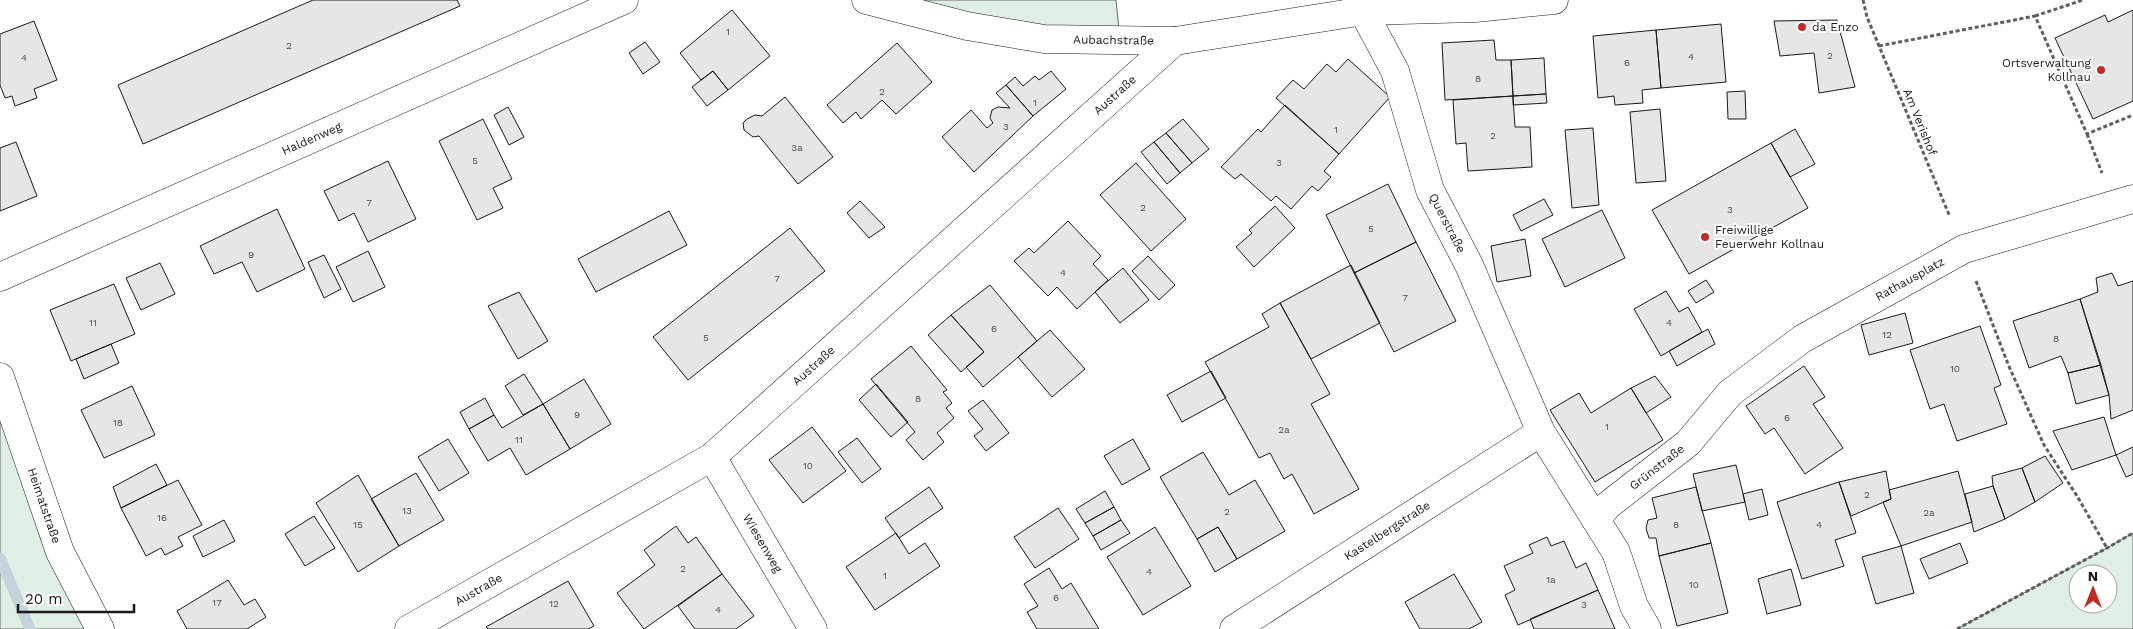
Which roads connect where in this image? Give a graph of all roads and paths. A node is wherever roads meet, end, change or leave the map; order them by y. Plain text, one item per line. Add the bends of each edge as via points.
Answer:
1 (624, 0) edge
2 (866, 0) edge
3 (1554, 0) edge
4 (1863, 0) edge
5 (2083, 0) edge
6 (1361, 5) edge
7 (2035, 16) junction
8 (1175, 41) junction
9 (1879, 46) junction
10 (2133, 114) edge
11 (2087, 134) junction
12 (2124, 202) edge
13 (1964, 249) junction
14 (0, 278) edge
15 (0, 377) edge
16 (1714, 412) joint
17 (1541, 432) junction
18 (712, 457) junction
19 (1596, 520) junction
20 (2133, 533) edge
21 (2108, 548) junction
22 (100, 629) edge
23 (409, 629) edge
24 (813, 629) edge
25 (1234, 629) edge
26 (1647, 629) edge
27 (1957, 629) edge

1 - 14 street, Haldenweg
2 - 8 street, Aubachstraße via 967,26 1044,39
3 - 6 street, Aubachstraße via 1476,8
4 - 9 path, Am Verishof
5 - 7 path
6 - 8 street, Aubachstraße
6 - 17 street, Querstraße via 1395,71 1430,190 1469,265
7 - 9 path
7 - 11 path
8 - 18 street, Austraße
9 - 13 path, Am Verishof
10 - 11 path
11 - 12 path
12 - 13 street, Rathausplatz
13 - 16 street, Rathausplatz via 1802,339 1730,393
13 - 21 path, Am Verishof via 2008,364 2044,445
15 - 22 street, Heimatstraße via 60,552
16 - 19 street, Grünstraße via 1688,443 1607,506
17 - 19 street
17 - 25 street, Kastelbergstraße
18 - 23 street, Austraße
18 - 24 street, Wiesenweg
19 - 26 street via 1616,552 1634,606
20 - 21 path
21 - 27 path

